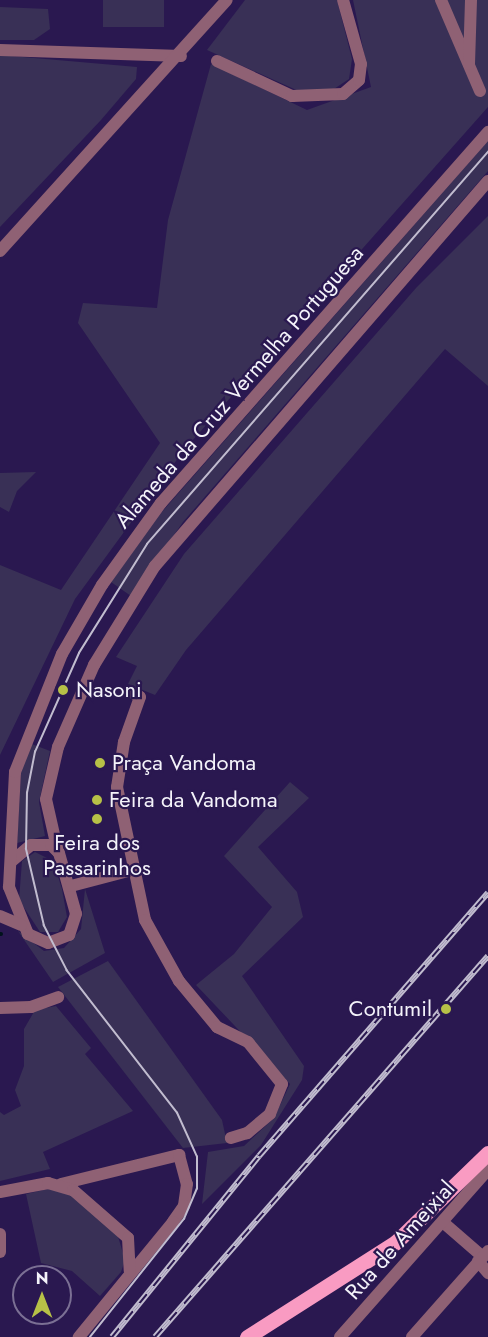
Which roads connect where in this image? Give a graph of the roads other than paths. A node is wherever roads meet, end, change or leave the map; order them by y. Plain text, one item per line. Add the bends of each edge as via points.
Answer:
1 (227, 0) edge
2 (343, 0) edge
3 (441, 0) edge
4 (471, 0) edge
5 (0, 50) edge
6 (181, 56) junction
7 (217, 61) dead end
8 (469, 68) junction
9 (480, 90) dead end
10 (488, 132) edge
11 (488, 181) edge
12 (0, 251) edge
13 (131, 692) dead end
14 (59, 853) junction
15 (12, 861) junction
16 (132, 870) junction
17 (9, 875) junction
18 (71, 886) junction
19 (0, 890) edge
20 (0, 916) edge
21 (21, 925) junction
22 (58, 998) dead end
23 (0, 1008) edge
24 (231, 1138) dead end
25 (488, 1153) edge
26 (486, 1178) edge
27 (61, 1184) junction
28 (0, 1192) edge
29 (445, 1224) junction
30 (0, 1234) edge
31 (0, 1252) edge
32 (483, 1256) edge
33 (130, 1271) junction
34 (488, 1273) edge
35 (79, 1337) edge
36 (247, 1337) edge
37 (340, 1337) edge
38 (412, 1337) edge

1 - 6 street
2 - 7 street via 361,64 359,80 343,94 292,96
3 - 8 street
4 - 8 street
5 - 6 street
6 - 12 street
8 - 9 street
10 - 15 street, Alameda da Cruz Vermelha Portuguesa via 161,503 102,585 56,666 15,772 9,813
11 - 14 street via 155,566 90,671 58,747 46,805
13 - 16 street via 140,697 124,742 117,787
14 - 15 street via 51,845 31,844
14 - 18 street
15 - 17 street
16 - 18 street
16 - 24 street via 145,920 179,981 217,1028 248,1042 282,1084 270,1114 247,1133
17 - 19 street
17 - 21 street via 13,908
18 - 21 street via 76,926 69,935 51,943 37,941
20 - 21 street
22 - 23 street via 31,1007
25 - 36 main road via 396,1242
26 - 29 street, Rua de Ameixial
27 - 28 street
27 - 33 street via 128,1238
27 - 33 street via 179,1155 188,1191 184,1206
29 - 32 street
29 - 37 street, Rua de Ameixial
30 - 31 street
32 - 34 street
32 - 38 street
33 - 35 street

